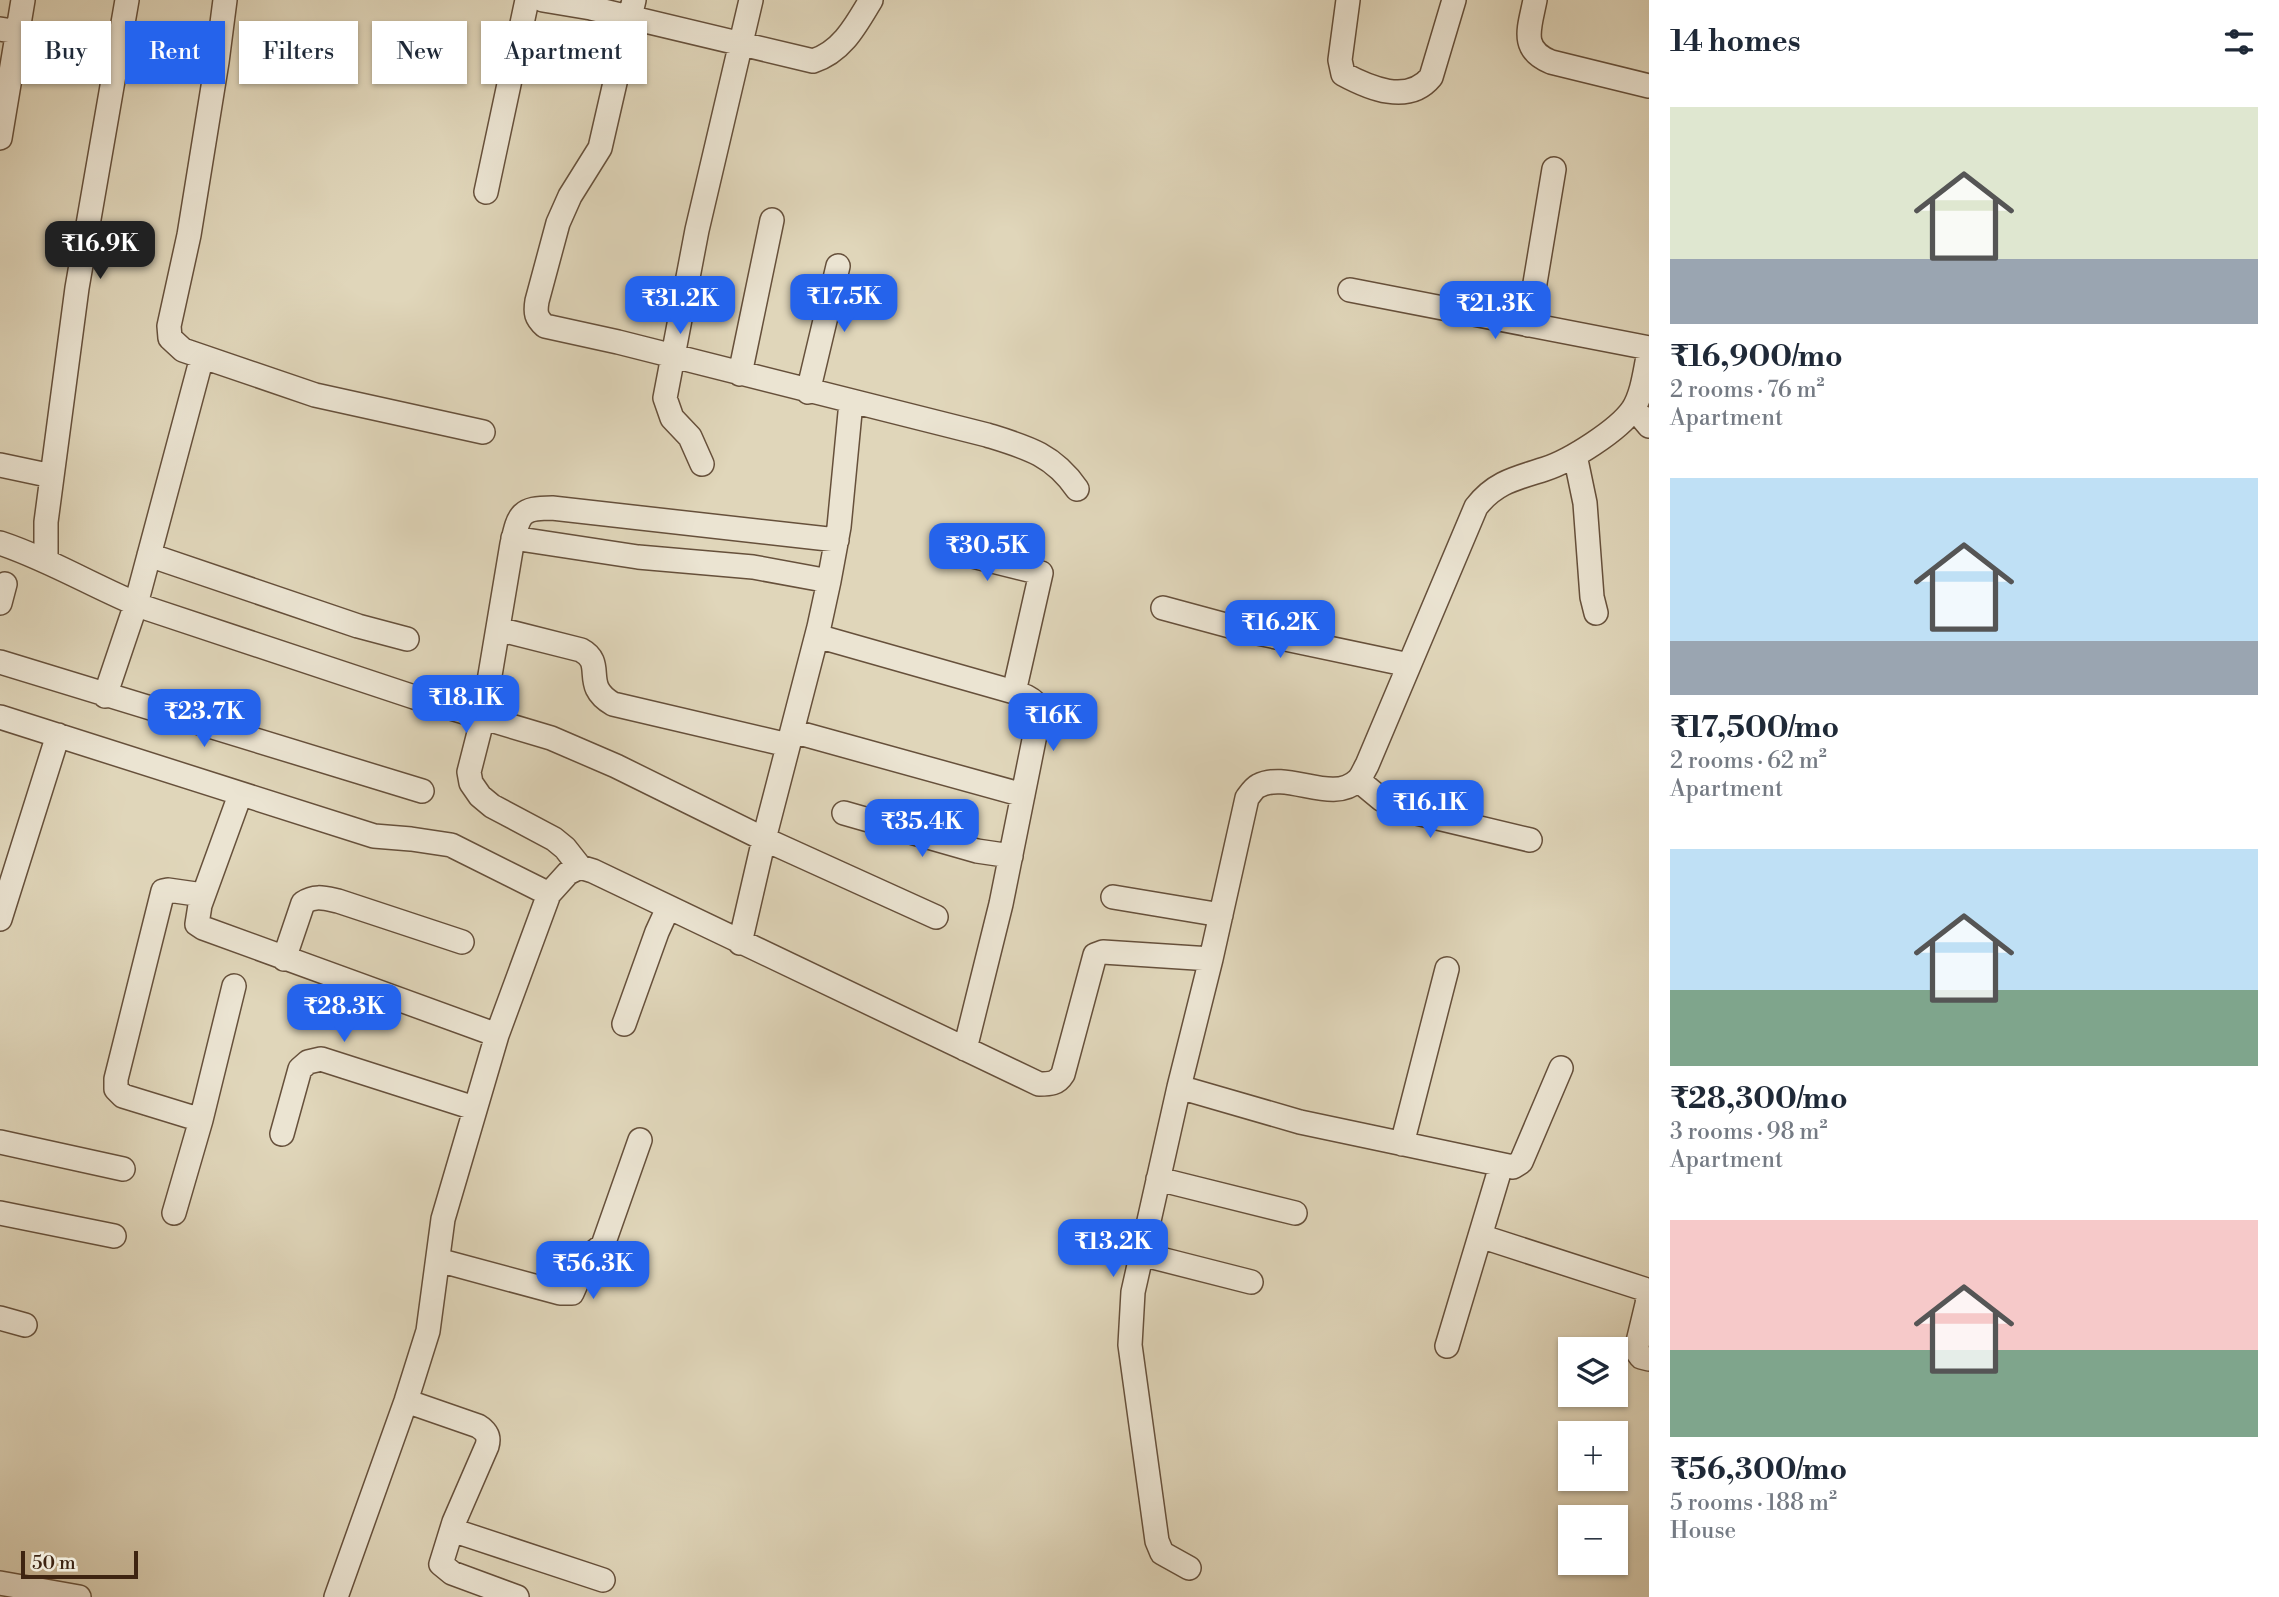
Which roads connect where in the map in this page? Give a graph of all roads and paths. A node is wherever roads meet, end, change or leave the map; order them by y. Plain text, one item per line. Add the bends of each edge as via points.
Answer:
1 (23, 0) edge
2 (127, 0) edge
3 (225, 0) edge
4 (527, 0) edge
5 (543, 0) edge
6 (751, 0) edge
7 (871, 0) edge
8 (1348, 0) edge
9 (1454, 0) edge
10 (1535, 0) edge
11 (633, 9) edge
12 (222, 21) edge
13 (8, 30) edge
14 (741, 45) junction
15 (118, 47) junction
16 (125, 48) edge
17 (213, 84) edge
18 (1649, 86) edge
19 (1, 130) edge
20 (1554, 169) dead end
21 (486, 192) dead end
22 (772, 220) dead end
23 (838, 266) dead end
24 (1350, 290) dead end
25 (1528, 325) junction
26 (1649, 350) edge
27 (673, 356) junction
28 (202, 357) junction
29 (740, 374) junction
30 (808, 391) junction
31 (851, 402) junction
32 (1634, 408) junction
33 (1649, 426) edge
34 (484, 432) dead end
35 (1575, 454) junction
36 (702, 464) dead end
37 (0, 465) edge
38 (52, 476) junction
39 (1077, 489) dead end
40 (513, 538) junction
41 (837, 540) junction
42 (0, 543) edge
43 (944, 549) dead end
44 (149, 555) junction
45 (46, 560) junction
46 (829, 581) junction
47 (136, 604) junction
48 (1163, 608) dead end
49 (1596, 613) dead end
50 (498, 629) junction
51 (817, 636) junction
52 (407, 639) dead end
53 (0, 663) edge
54 (1409, 665) junction
55 (1014, 692) junction
56 (105, 696) junction
57 (0, 717) edge
58 (483, 717) junction
59 (58, 735) junction
60 (790, 738) junction
61 (1358, 780) junction
62 (422, 791) dead end
63 (240, 795) junction
64 (1023, 795) junction
65 (844, 813) dead end
66 (764, 839) junction
67 (1530, 840) dead end
68 (1011, 856) junction
69 (580, 867) junction
70 (550, 894) junction
71 (203, 895) junction
72 (1113, 897) dead end
73 (668, 908) junction
74 (1221, 915) junction
75 (936, 917) dead end
76 (0, 919) edge
77 (462, 942) dead end
78 (740, 943) junction
79 (284, 959) junction
80 (1211, 959) junction
81 (1447, 969) dead end
82 (234, 986) dead end
83 (624, 1024) dead end
84 (497, 1035) junction
85 (965, 1049) junction
86 (1561, 1069) dead end
87 (1179, 1087) junction
88 (474, 1108) junction
89 (201, 1120) junction
90 (282, 1134) dead end
91 (640, 1140) dead end
92 (0, 1142) edge
93 (1402, 1144) junction
94 (1501, 1166) junction
95 (123, 1170) dead end
96 (1158, 1179) junction
97 (0, 1213) edge
98 (174, 1213) dead end
99 (1295, 1213) dead end
100 (114, 1236) dead end
101 (1480, 1236) junction
102 (1141, 1254) junction
103 (439, 1260) junction
104 (1251, 1282) dead end
105 (0, 1318) edge
106 (25, 1325) dead end
107 (1447, 1346) dead end
108 (1649, 1359) edge
109 (406, 1401) junction
110 (452, 1530) junction
111 (1189, 1568) dead end
112 (603, 1580) dead end
113 (8, 1589) edge
114 (79, 1597) edge
115 (335, 1597) edge
116 (517, 1597) edge

1 - 13 street
2 - 15 street
3 - 12 street
4 - 21 street
5 - 11 street
6 - 14 street
7 - 14 street via 839,47 825,57 813,61
8 - 9 street via 1340,60 1343,74 1362,85 1391,92 1412,92 1431,77
10 - 18 street via 1528,34 1539,57
11 - 14 street
11 - 27 street via 600,148 558,223 535,312 545,327
13 - 15 street
13 - 19 street
14 - 27 street
15 - 16 street
15 - 38 street via 77,288
17 - 28 street via 169,326 175,345
20 - 25 street
22 - 29 street
23 - 30 street
24 - 25 street
25 - 26 street
26 - 32 street
27 - 29 street
27 - 36 street via 665,398 668,410 690,437
28 - 34 street via 315,396
28 - 44 street
29 - 30 street
30 - 31 street
31 - 39 street via 1027,448 1066,472
31 - 41 street
32 - 33 street
32 - 35 street
35 - 49 street
35 - 54 street via 1487,492 1476,507
37 - 38 street
38 - 45 street
40 - 41 street via 524,512 552,508
40 - 46 street via 638,557 753,567
40 - 50 street
41 - 46 street
42 - 45 street
43 - 55 street via 1041,573
44 - 47 street
44 - 52 street
45 - 47 street
46 - 51 street
47 - 56 street
47 - 58 street
48 - 54 street
50 - 58 street
50 - 60 street via 589,655 596,689 613,704
51 - 55 street
51 - 60 street
53 - 56 street
54 - 61 street
55 - 64 street via 1031,698 1038,707
56 - 62 street
57 - 59 street
58 - 66 street via 551,738 616,766
58 - 69 street via 469,772 471,783 492,806 554,839
59 - 63 street
59 - 76 street
60 - 64 street
60 - 66 street
61 - 67 street via 1400,809
61 - 74 street via 1333,789 1287,783 1257,786 1247,798
63 - 70 street via 374,836 451,845
63 - 71 street
64 - 68 street
65 - 68 street via 976,851
66 - 75 street
66 - 78 street
68 - 85 street
69 - 70 street via 568,873
69 - 73 street
70 - 84 street
71 - 79 street via 197,923 202,928
71 - 89 street via 163,891 116,1079 122,1096
72 - 74 street
73 - 78 street
73 - 83 street
74 - 80 street
77 - 79 street via 321,897 303,903
78 - 85 street
79 - 84 street
80 - 85 street via 1095,955 1063,1074 1050,1084 1039,1084
80 - 87 street
81 - 93 street
82 - 89 street
84 - 88 street
86 - 94 street via 1521,1162
87 - 93 street via 1300,1122
87 - 96 street
88 - 90 street via 321,1059 300,1069
88 - 103 street via 443,1219
89 - 98 street
91 - 103 street via 603,1245 587,1257 572,1293
92 - 95 street
93 - 94 street
94 - 101 street
96 - 99 street
96 - 102 street
97 - 100 street
101 - 107 street
101 - 108 street via 1644,1289 1648,1300 1636,1350
102 - 104 street
102 - 111 street via 1130,1332 1157,1541 1162,1553
103 - 109 street via 428,1331
105 - 106 street
109 - 110 street via 486,1431 487,1446
109 - 115 street
110 - 112 street
110 - 116 street via 442,1560 444,1569
113 - 114 street

